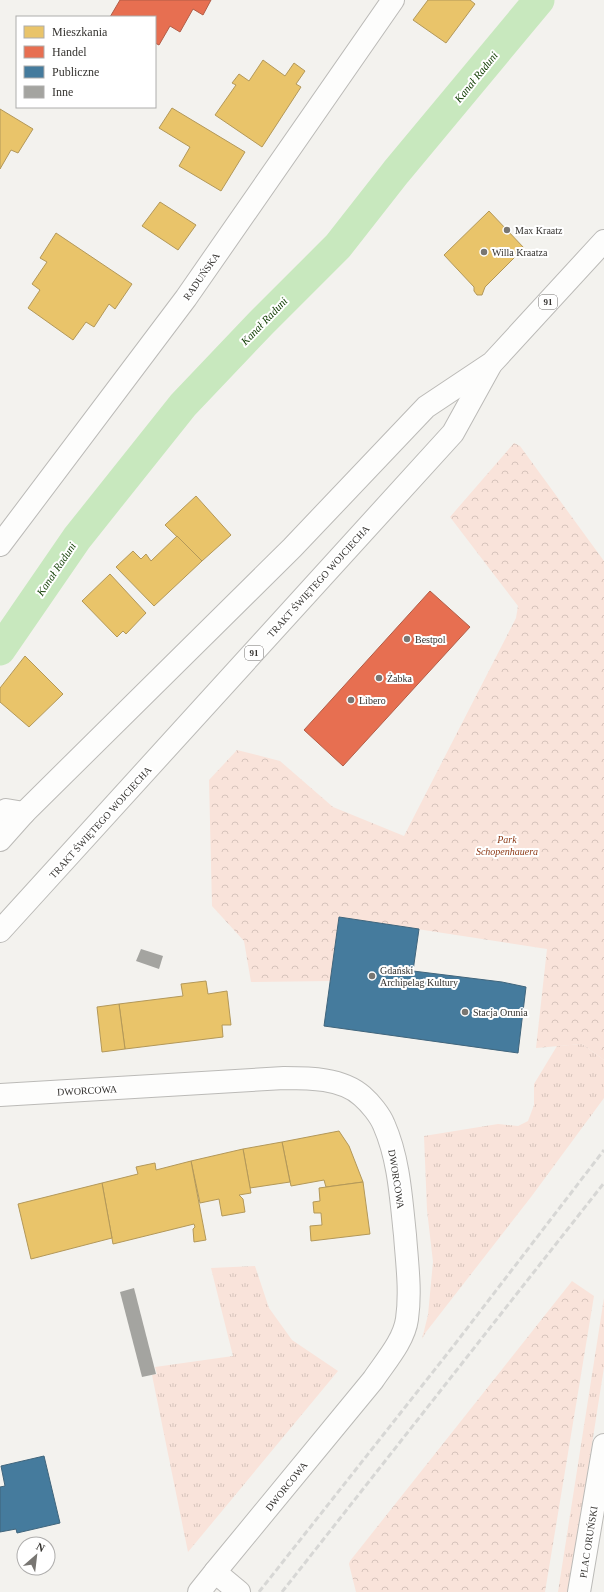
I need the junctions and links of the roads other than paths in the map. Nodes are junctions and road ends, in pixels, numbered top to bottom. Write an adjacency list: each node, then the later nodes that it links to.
1 (393, 0): 4 (street, RADUŃSKA)
2 (604, 241): 3 (street, TRAKT ŚWIĘTEGO WOJCIECHA / 91)
3 (492, 363): 6 (street, TRAKT ŚWIĘTEGO WOJCIECHA / 91); 8 (street, TRAKT ŚWIĘTEGO WOJCIECHA / 91)
4 (0, 545)
5 (0, 813): 6 (street)
6 (24, 813): 7 (street, TRAKT ŚWIĘTEGO WOJCIECHA / 91)
7 (0, 840)
8 (0, 931)
9 (0, 1095): 11 (street, DWORCOWA)
10 (604, 1445): 14 (street, PLAC ORUŃSKI)
11 (215, 1572): 12 (street, DWORCOWA); 13 (street)
12 (199, 1592)
13 (239, 1592)
14 (579, 1592)

